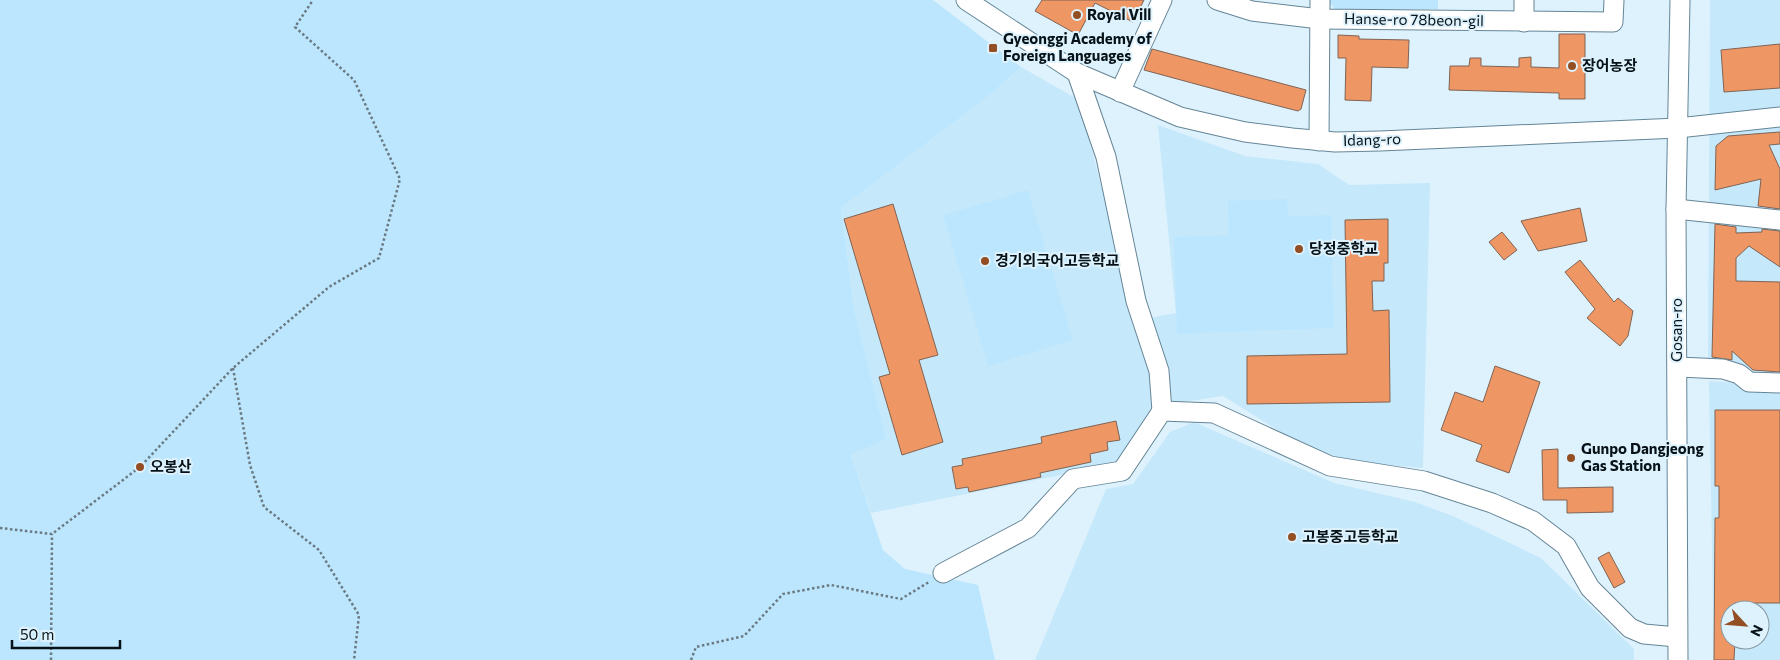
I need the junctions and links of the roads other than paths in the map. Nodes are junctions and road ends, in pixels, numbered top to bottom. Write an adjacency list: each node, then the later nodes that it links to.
1 (966, 0): 9 (street, Idang-ro)
2 (1162, 0): 10 (street)
3 (1217, 0): 7 (street, Hanse-ro 78beon-gil)
4 (1524, 0): 8 (street)
5 (1614, 0): 8 (street, Hanse-ro 78beon-gil)
6 (1680, 0): 12 (street, Gosan-ro)
7 (1320, 9): 8 (street, Hanse-ro 78beon-gil); 13 (street)
8 (1524, 22)
9 (1077, 73): 10 (street, Idang-ro); 18 (street)
10 (1120, 92): 13 (street, Idang-ro)
11 (1780, 117): 12 (street, Idang-ro)
12 (1678, 128): 13 (street, Idang-ro); 14 (street, Gosan-ro)
13 (1319, 141)
14 (1676, 209): 15 (street); 16 (street, Gosan-ro)
15 (1780, 220)
16 (1678, 367): 17 (street); 20 (street, Gosan-ro)
17 (1780, 383)
18 (1162, 411): 19 (street); 20 (street)
19 (943, 573)
20 (1677, 637): 21 (street, Gosan-ro)
21 (1678, 660)

